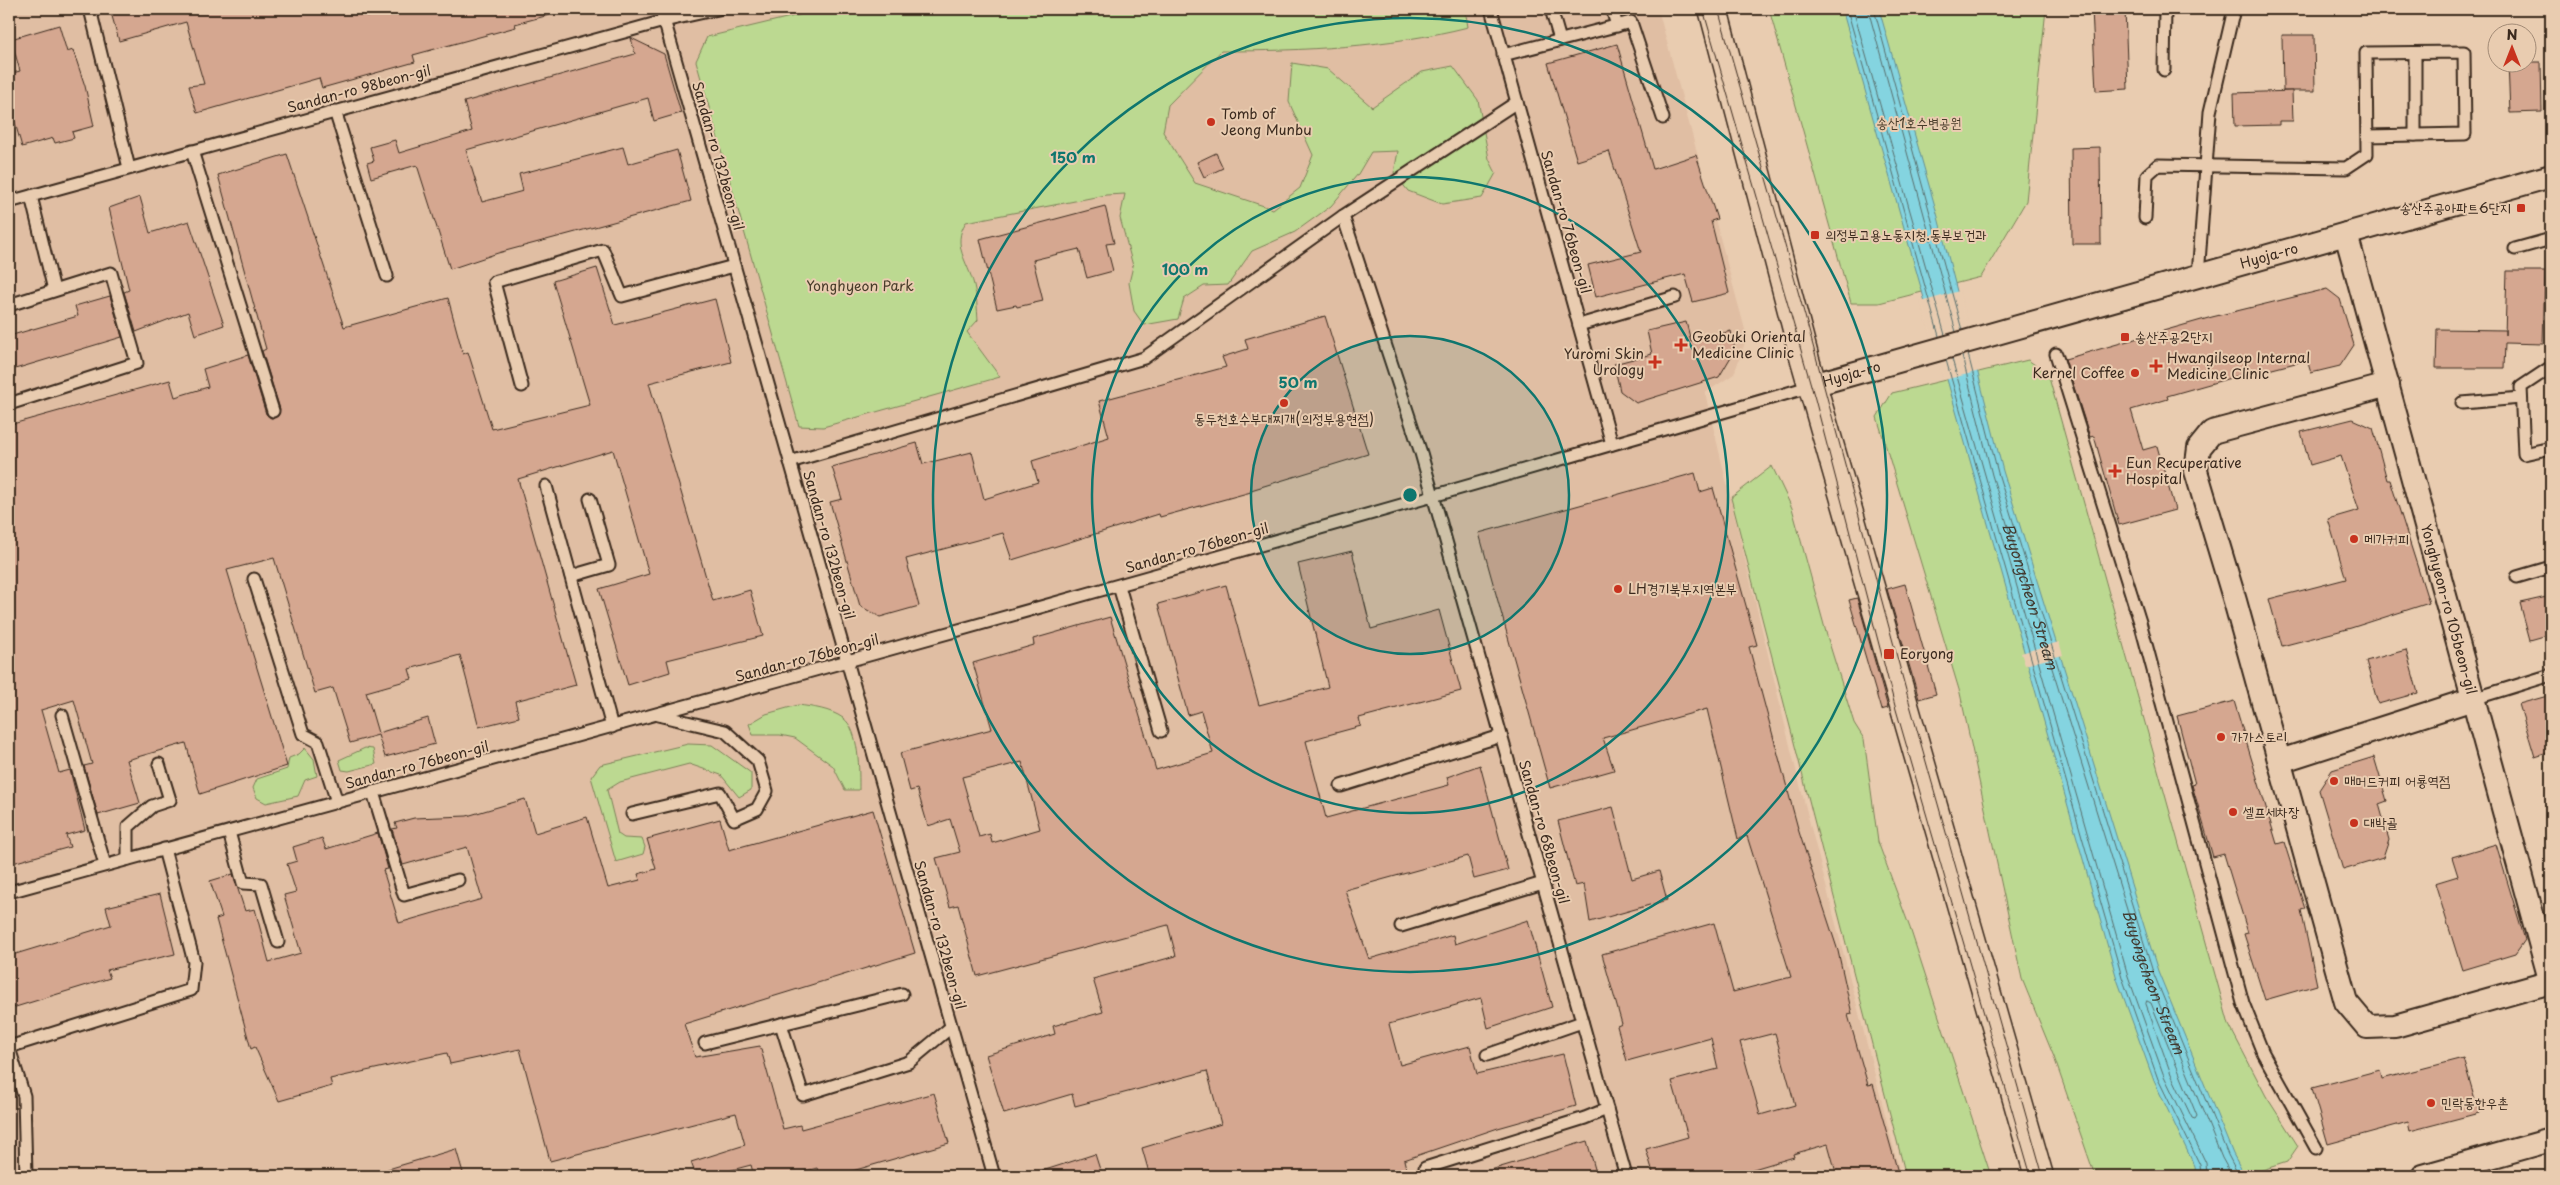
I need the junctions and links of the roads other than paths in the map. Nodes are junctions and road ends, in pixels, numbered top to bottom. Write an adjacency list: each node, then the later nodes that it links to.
1 (90, 9): 23 (lane)
2 (661, 9): 10 (lane, Sandan-ro 132beon-gil)
3 (718, 9): 10 (lane, Sandan-ro 98beon-gil)
4 (1490, 9): 14 (lane, Sandan-ro 76beon-gil)
5 (1551, 9): 12 (lane)
6 (1612, 9): 11 (lane)
7 (1713, 9): 41 (main road)
8 (2165, 9): 15 (lane)
9 (2234, 9): 22 (lane)
10 (664, 21): 17 (lane, Sandan-ro 98beon-gil); 32 (lane, Sandan-ro 132beon-gil)
11 (1618, 26): 12 (lane); 18 (lane)
12 (1560, 40): 14 (lane)
13 (2415, 53): 19 (lane); 19 (lane); 20 (lane)
14 (1503, 55): 16 (lane, Sandan-ro 76beon-gil)
15 (2164, 70)
16 (1517, 102): 27 (lane); 38 (lane, Sandan-ro 76beon-gil)
17 (335, 111): 21 (lane, Sandan-ro 98beon-gil); 33 (lane)
18 (1663, 118)
19 (2415, 135): 20 (lane)
20 (2367, 136): 22 (lane)
21 (192, 151): 23 (lane, Sandan-ro 98beon-gil); 47 (lane)
22 (2206, 166): 28 (lane); 34 (lane)
23 (129, 168): 25 (lane, Sandan-ro 98beon-gil)
24 (2551, 176): 29 (street, Hyoja-ro)
25 (31, 196): 26 (lane, Sandan-ro 98beon-gil); 35 (lane)
26 (9, 202)
27 (1343, 216): 50 (lane); 52 (lane, Sandan-ro 68beon-gil)
28 (2145, 218)
29 (2346, 234): 34 (street, Hyoja-ro); 42 (street, Yonghyeon-ro 105beon-gil)
30 (2551, 239): 31 (lane)
31 (2516, 249)
32 (734, 266): 43 (lane); 50 (lane, Sandan-ro 132beon-gil)
33 (387, 276)
34 (2198, 276): 41 (street, Hyoja-ro)
35 (54, 290): 37 (lane); 46 (lane)
36 (1675, 297): 38 (lane)
37 (9, 305)
38 (1578, 325): 48 (lane, Sandan-ro 76beon-gil)
39 (2056, 354): 92 (lane)
40 (2551, 367): 44 (lane)
41 (1813, 385): 48 (lane, Sandan-ro 76beon-gil); 97 (main road)
42 (2388, 385): 61 (street, Yonghyeon-ro 105beon-gil); 67 (street)
43 (522, 386)
44 (2521, 398): 45 (lane); 49 (lane)
45 (2462, 403)
46 (9, 404)
47 (273, 412)
48 (1612, 444): 52 (lane, Sandan-ro 76beon-gil)
49 (2551, 448)
50 (790, 462): 59 (lane, Sandan-ro 132beon-gil)
51 (546, 486): 55 (lane)
52 (1433, 496): 58 (lane, Sandan-ro 76beon-gil); 66 (lane, Sandan-ro 68beon-gil)
53 (590, 499): 55 (lane)
54 (2551, 567): 56 (lane)
55 (571, 576): 64 (lane)
56 (2518, 577)
57 (254, 579): 71 (lane)
58 (1119, 586): 59 (lane, Sandan-ro 76beon-gil); 65 (lane)
59 (847, 663): 63 (lane, Sandan-ro 76beon-gil); 86 (lane, Sandan-ro 132beon-gil)
60 (2551, 675): 61 (lane)
61 (2473, 699): 67 (street); 82 (street, Yonghyeon-ro 105beon-gil)
62 (62, 715): 76 (lane)
63 (656, 715): 64 (lane, Sandan-ro 76beon-gil); 72 (lane)
64 (612, 727): 70 (lane, Sandan-ro 76beon-gil)
65 (1161, 731)
66 (1501, 736): 69 (lane); 78 (lane, Sandan-ro 68beon-gil)
67 (2280, 761): 82 (street)
68 (159, 764): 75 (lane)
69 (1341, 786)
70 (373, 792): 71 (lane, Sandan-ro 76beon-gil); 77 (lane)
71 (337, 802): 73 (lane, Sandan-ro 76beon-gil)
72 (632, 814)
73 (229, 832): 74 (lane, Sandan-ro 76beon-gil); 81 (lane)
74 (164, 849): 75 (lane, Sandan-ro 76beon-gil); 88 (lane)
75 (128, 859): 76 (lane, Sandan-ro 76beon-gil)
76 (104, 866): 79 (lane, Sandan-ro 76beon-gil)
77 (458, 880)
78 (1543, 884): 80 (lane); 84 (lane, Sandan-ro 68beon-gil)
79 (9, 892)
80 (1401, 926)
81 (278, 942)
82 (2551, 983)
83 (902, 994): 85 (lane)
84 (1582, 1022): 89 (lane); 90 (lane, Sandan-ro 68beon-gil)
85 (781, 1024): 86 (lane); 87 (lane)
86 (951, 1027): 95 (lane, Sandan-ro 132beon-gil)
87 (705, 1043)
88 (9, 1047): 94 (lane)
89 (1487, 1054)
90 (1606, 1108): 93 (lane); 96 (lane, Sandan-ro 68beon-gil)
91 (2551, 1140): 98 (street)
92 (2316, 1148)
93 (1425, 1168)
94 (26, 1176)
95 (994, 1176)
96 (1626, 1176)
97 (2039, 1176)
98 (2424, 1176)

